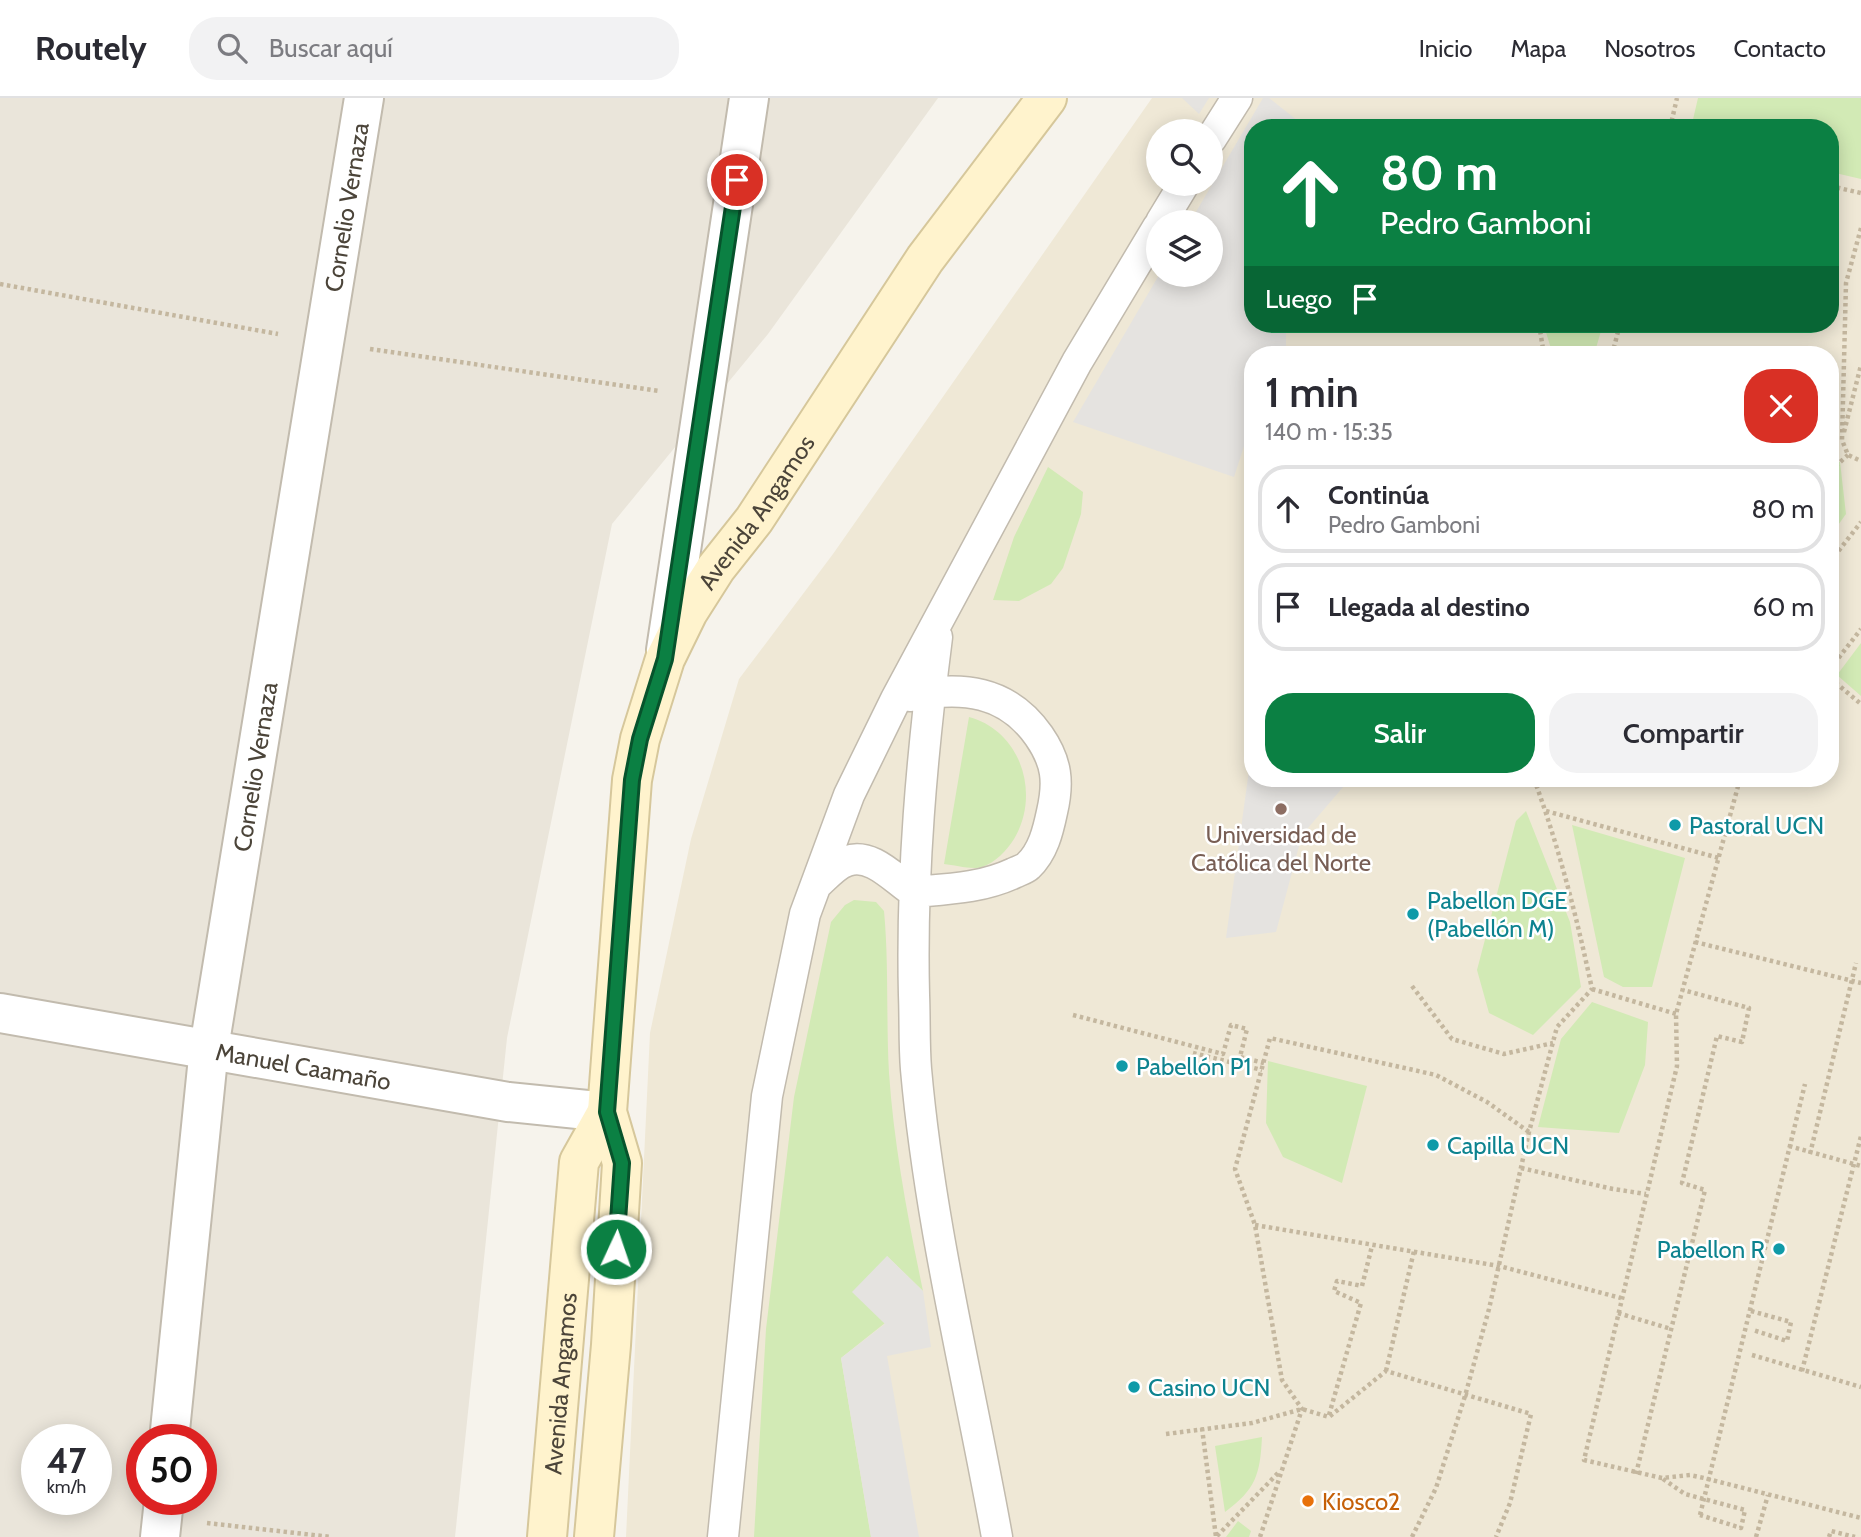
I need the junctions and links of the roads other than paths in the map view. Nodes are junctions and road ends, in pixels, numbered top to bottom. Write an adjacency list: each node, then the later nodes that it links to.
1 (364, 98): 14 (street, Cornelio Vernaza)
2 (749, 98): 8 (street)
3 (1047, 98): 8 (main road, Avenida Angamos)
4 (1237, 98): 5 (lane)
5 (1223, 120)
6 (1146, 247): 7 (lane)
7 (939, 619): 9 (lane); 10 (lane)
8 (665, 659): 15 (main road, Avenida Angamos)
9 (930, 692): 10 (lane); 12 (lane); 12 (lane)
10 (896, 699): 11 (lane)
11 (816, 885): 12 (lane); 19 (lane)
12 (914, 892): 20 (lane)
13 (0, 1013): 14 (street, Manuel Caamaño)
14 (209, 1048): 15 (street, Manuel Caamaño); 16 (street, Cornelio Vernaza)
15 (607, 1112): 17 (main road, Avenida Angamos); 18 (main road, Avenida Angamos)
16 (171, 1424)
17 (547, 1537)
18 (594, 1537)
19 (723, 1537)
20 (997, 1537)

